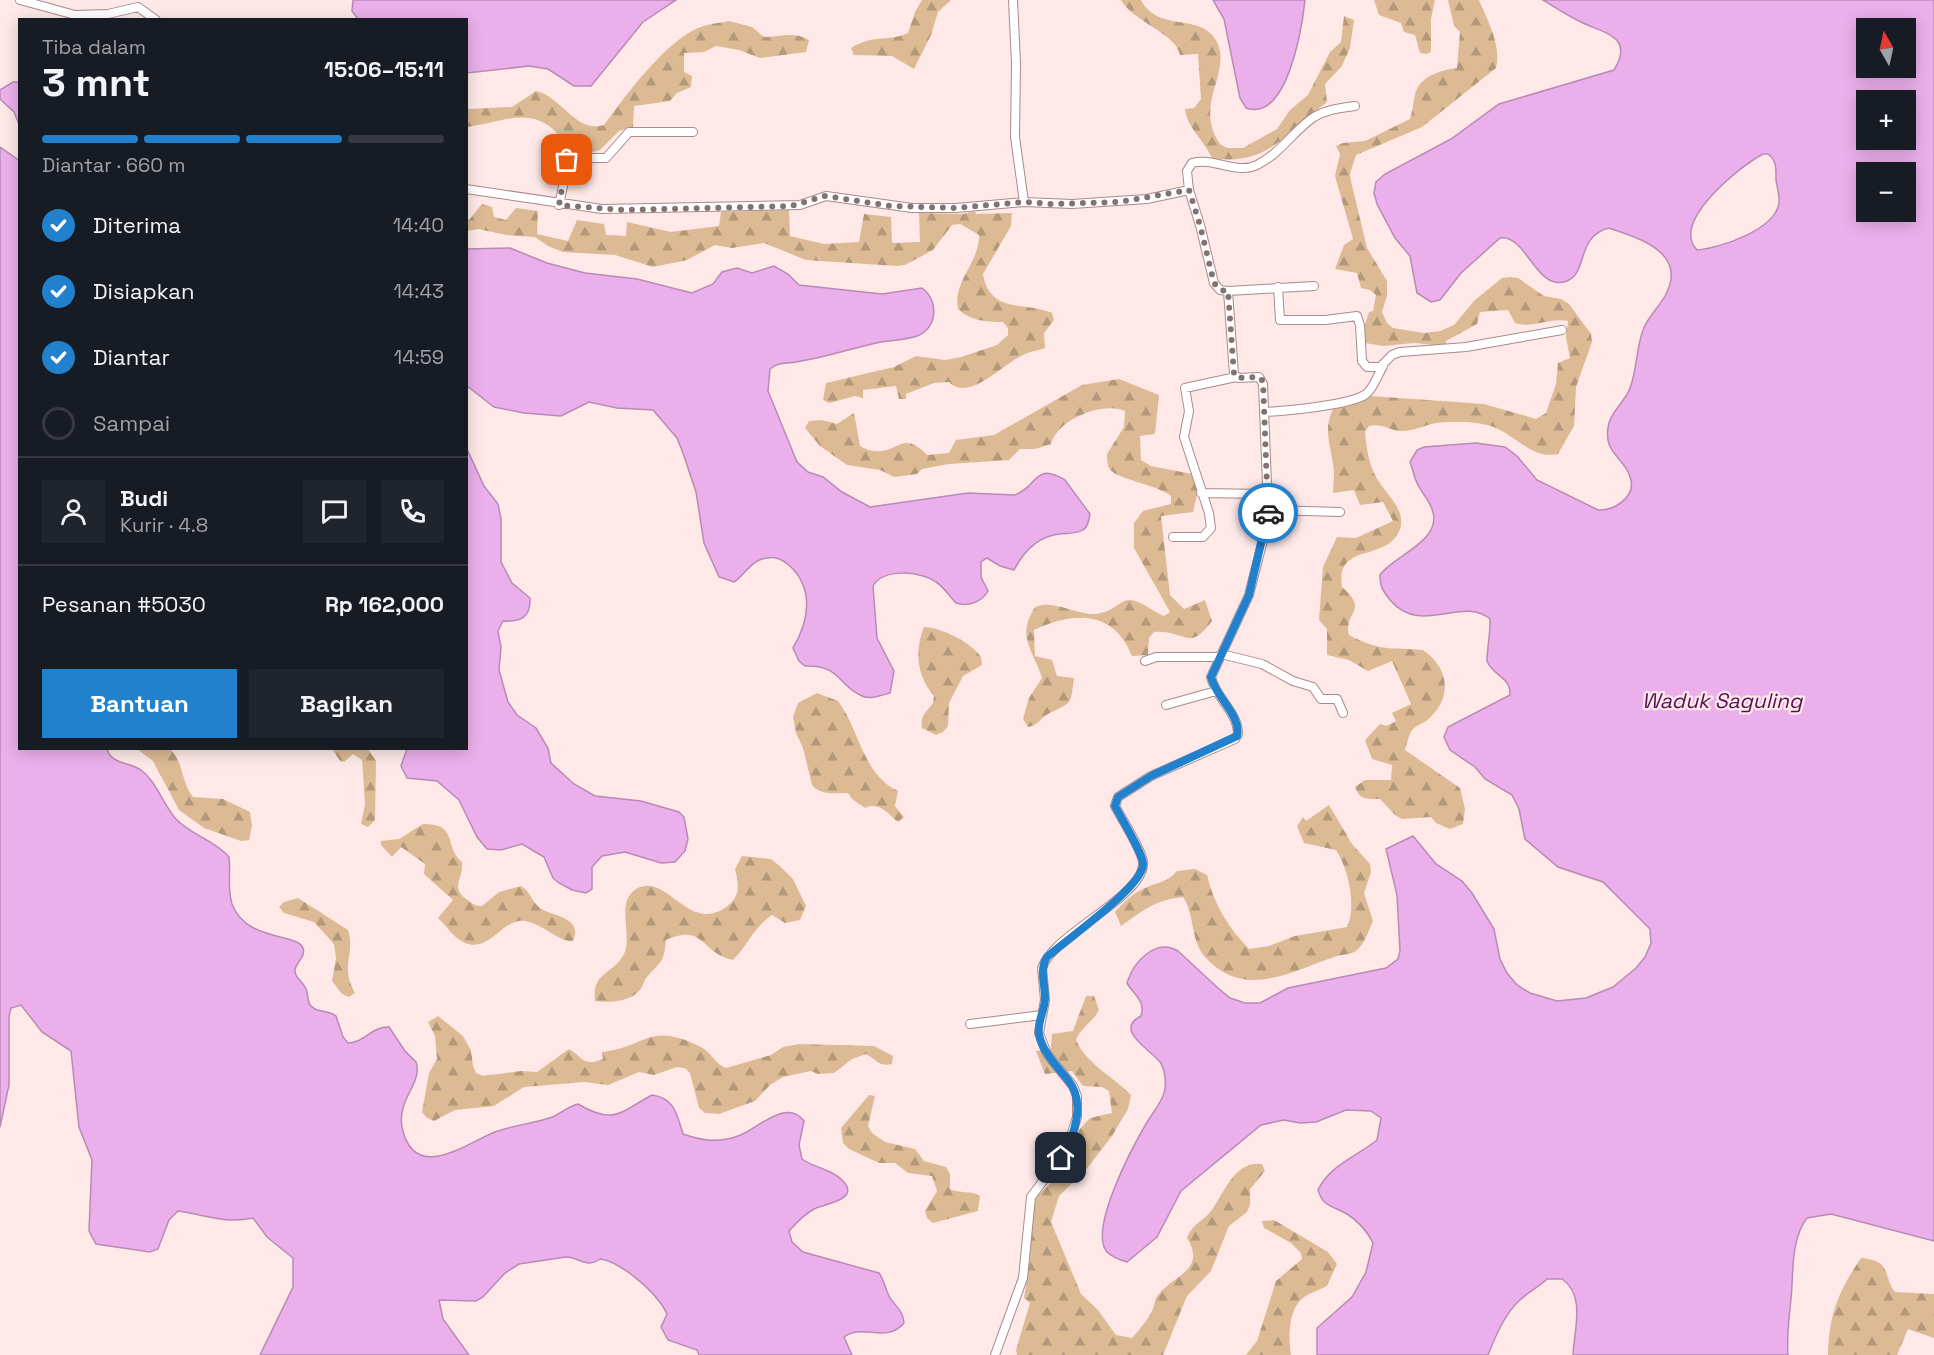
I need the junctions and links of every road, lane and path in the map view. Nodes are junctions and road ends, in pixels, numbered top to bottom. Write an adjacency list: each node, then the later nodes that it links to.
1 (20, 0): 3 (street)
2 (1013, 0): 8 (street)
3 (153, 18)
4 (1355, 106): 7 (street)
5 (693, 132): 9 (street)
6 (468, 189): 9 (street)
7 (1189, 190): 8 (street); 12 (street)
8 (1024, 202): 9 (street)
9 (559, 205)
10 (1314, 286): 11 (street)
11 (1278, 287): 12 (street); 14 (street)
12 (1228, 291): 15 (street)
13 (1562, 330): 14 (street)
14 (1384, 364): 16 (street)
15 (1236, 377): 16 (street); 17 (street)
16 (1265, 412): 18 (street)
17 (1201, 493): 18 (street); 21 (street)
18 (1266, 494): 19 (street)
19 (1268, 510): 20 (street); 22 (street)
20 (1340, 512)
21 (1173, 537)
22 (1220, 656): 23 (street); 24 (street); 26 (street)
23 (1145, 661)
24 (1216, 691): 25 (street); 27 (street)
25 (1166, 705)
26 (1342, 713)
27 (1042, 1015): 28 (street); 29 (street)
28 (970, 1024)
29 (995, 1355)

